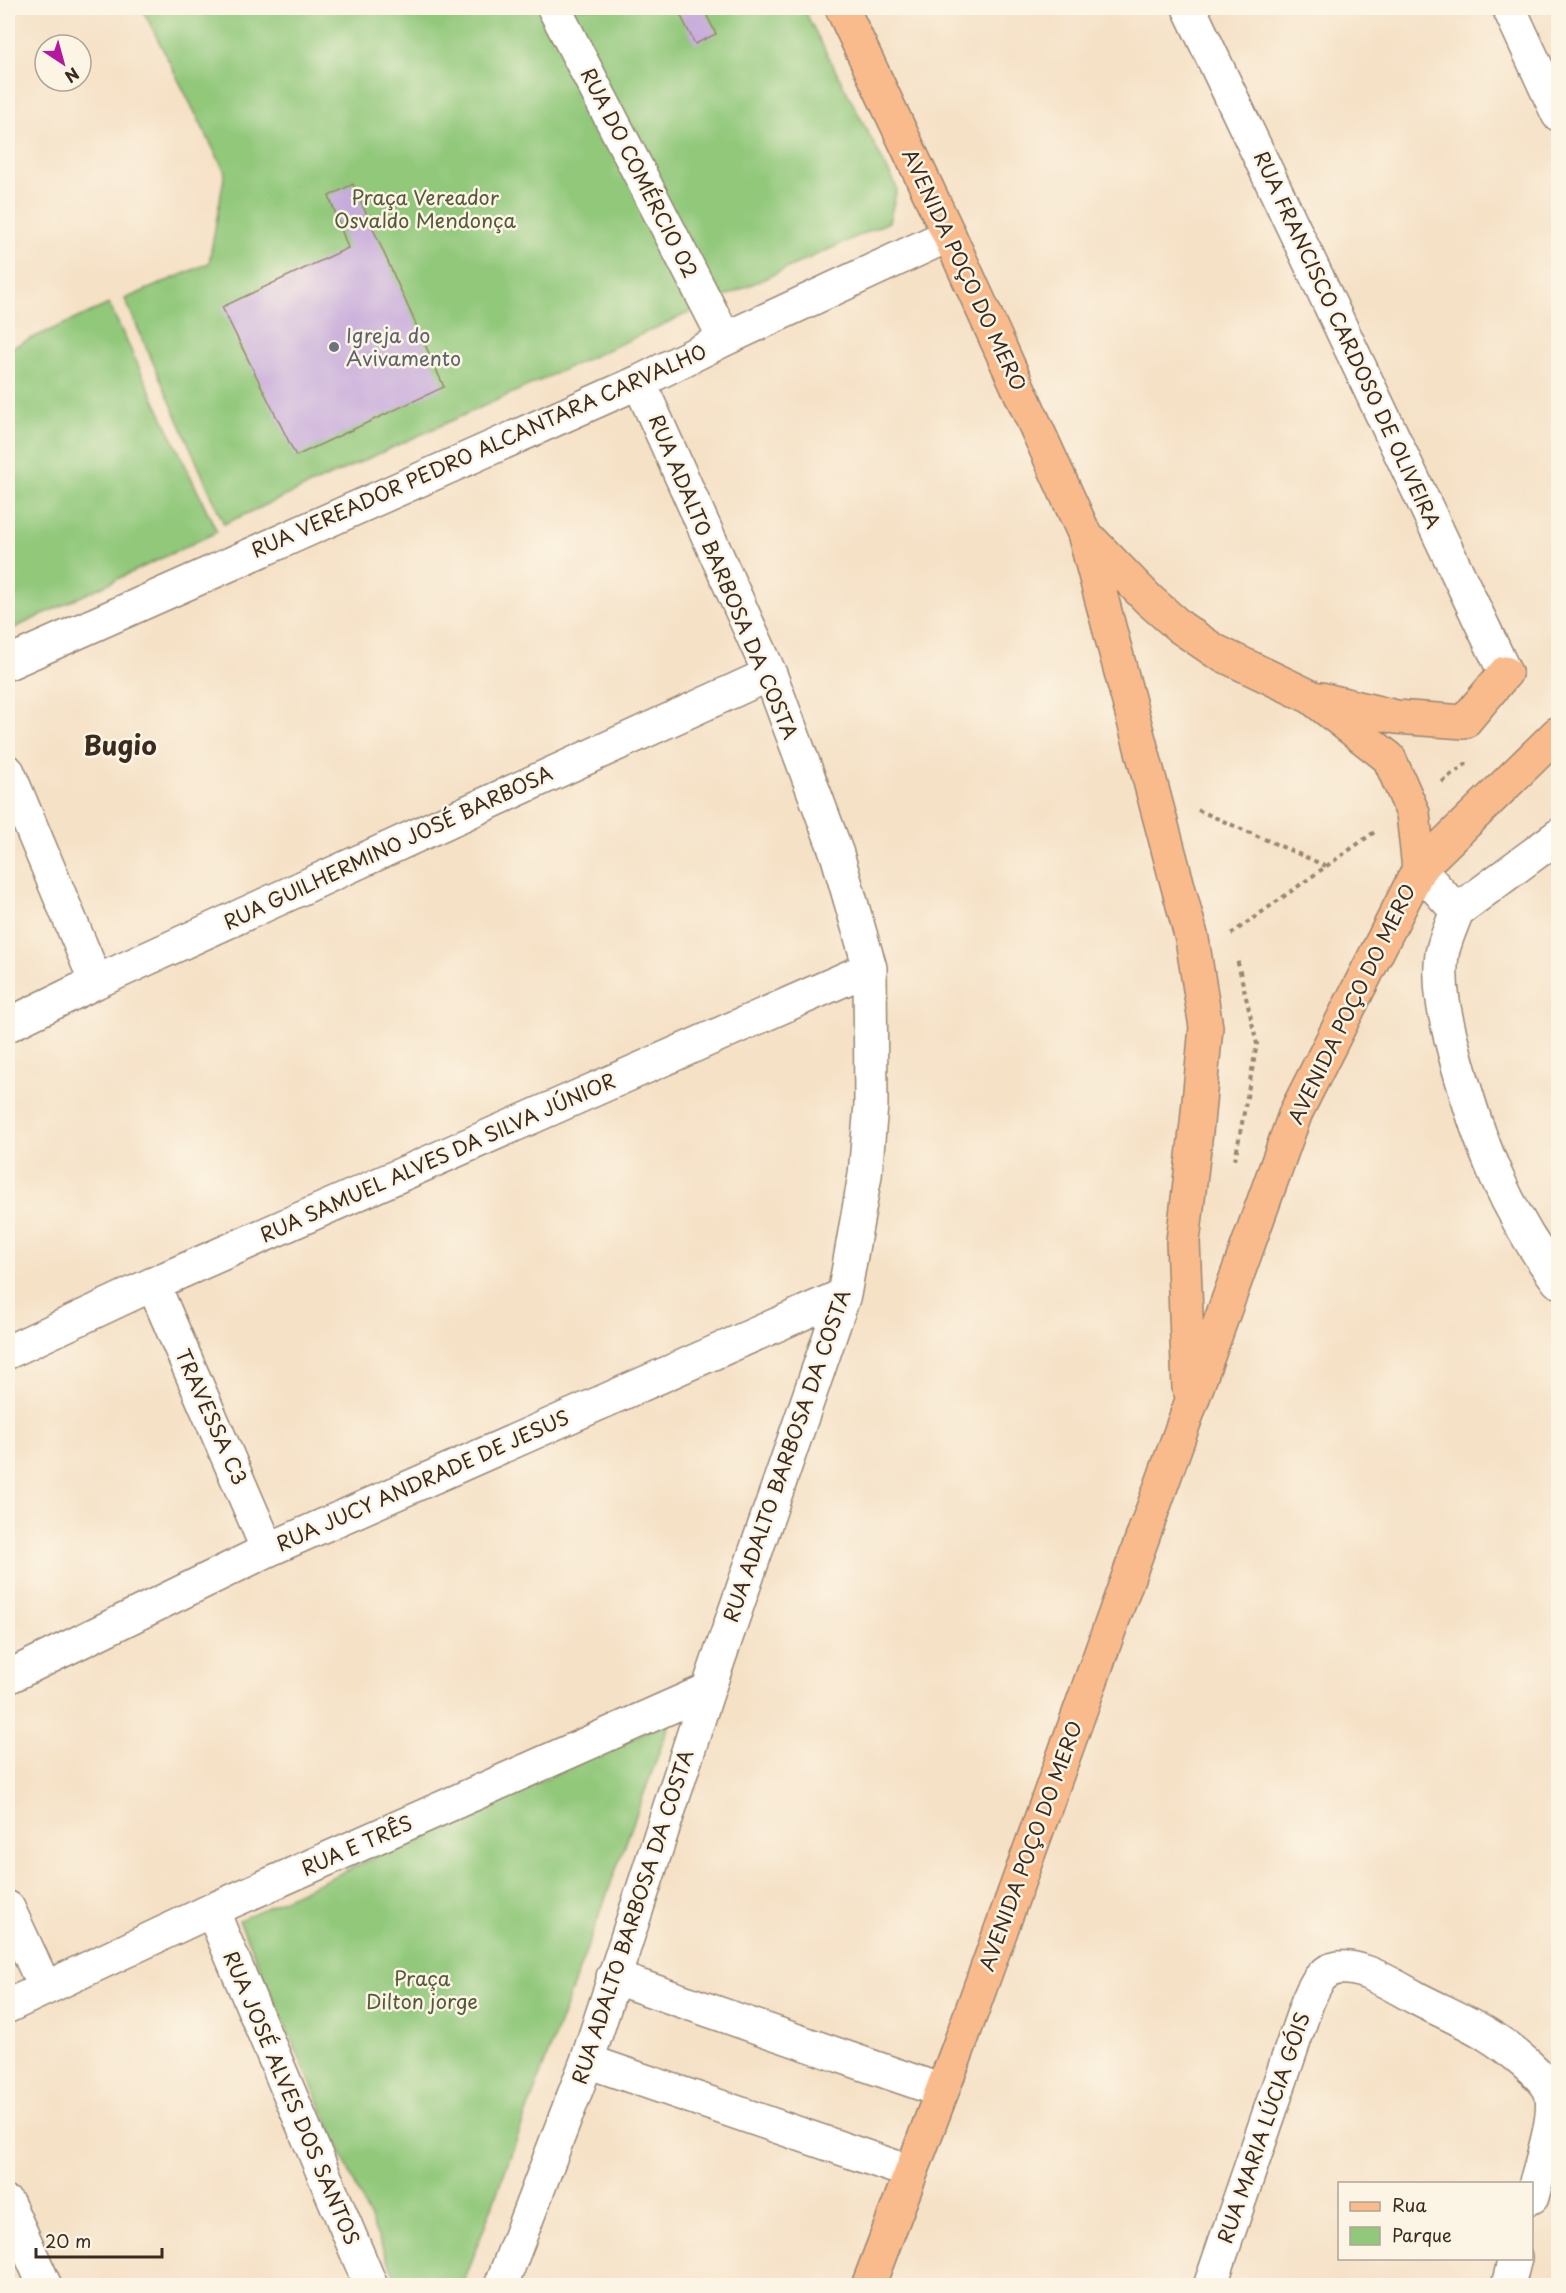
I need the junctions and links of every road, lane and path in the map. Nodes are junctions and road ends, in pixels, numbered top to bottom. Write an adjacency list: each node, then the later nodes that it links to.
1 (554, 8): 7 (street, RUA DO COMÉRCIO 02)
2 (842, 8): 6 (main road, AVENIDA POÇO DO MERO)
3 (1189, 8): 11 (street, RUA FRANCISCO CARDOSO DE OLIVEIRA)
4 (1509, 8): 5 (street)
5 (1558, 114)
6 (949, 235): 7 (street, RUA VEREADOR PEDRO ALCANTARA CARVALHO); 9 (main road, AVENIDA POÇO DO MERO)
7 (724, 339): 8 (street, RUA VEREADOR PEDRO ALCANTARA CARVALHO)
8 (639, 382): 10 (street, RUA VEREADOR PEDRO ALCANTARA CARVALHO); 12 (street, RUA ADALTO BARBOSA DA COSTA)
9 (1084, 533): 13 (main road, AVENIDA POÇO DO MERO); 33 (main road, AVENIDA POÇO DO MERO)
10 (8, 663)
11 (1505, 673): 13 (main road)
12 (770, 674): 25 (street, RUA ADALTO BARBOSA DA COSTA); 26 (street, RUA GUILHERMINO JOSÉ BARBOSA)
13 (1311, 696): 17 (main road, AVENIDA POÇO DO MERO)
14 (1558, 733): 15 (main road)
15 (1526, 763): 17 (path); 21 (main road)
16 (8, 772): 26 (street)
17 (1410, 805): 20 (path); 21 (main road, AVENIDA POÇO DO MERO)
18 (1194, 808): 20 (path)
19 (1558, 836): 22 (street)
20 (1327, 867): 23 (path)
21 (1419, 869): 22 (street); 33 (main road, AVENIDA POÇO DO MERO)
22 (1457, 911): 29 (street)
23 (1233, 944)
24 (1236, 955): 28 (path)
25 (870, 968): 30 (street, RUA SAMUEL ALVES DA SILVA JÚNIOR); 31 (street, RUA ADALTO BARBOSA DA COSTA)
26 (96, 982): 27 (street, RUA GUILHERMINO JOSÉ BARBOSA)
27 (8, 1025)
28 (1235, 1161)
29 (1558, 1281)
30 (153, 1284): 32 (street, RUA SAMUEL ALVES DA SILVA JÚNIOR); 34 (street, TRAVESSA C3)
31 (844, 1295): 34 (street, RUA JUCY ANDRADE DE JESUS); 36 (street, RUA ADALTO BARBOSA DA COSTA)
32 (8, 1352)
33 (1190, 1405): 43 (main road, AVENIDA POÇO DO MERO)
34 (268, 1550): 35 (street, RUA JUCY ANDRADE DE JESUS)
35 (8, 1677)
36 (708, 1690): 38 (street, RUA E TRÊS); 39 (street, RUA ADALTO BARBOSA DA COSTA)
37 (8, 1908): 40 (street)
38 (212, 1910): 40 (street, RUA E TRÊS); 49 (street, RUA JOSÉ ALVES DOS SANTOS)
39 (613, 1977): 42 (street, RUA ADALTO BARBOSA DA COSTA); 43 (street)
40 (45, 1988): 41 (street, RUA E TRÊS)
41 (8, 2006)
42 (587, 2061): 44 (street); 50 (street, RUA ADALTO BARBOSA DA COSTA)
43 (942, 2091): 44 (main road, AVENIDA POÇO DO MERO)
44 (910, 2172): 51 (main road, AVENIDA POÇO DO MERO)
45 (1533, 2193): 52 (street, RUA MARIA LÚCIA GÓIS)
46 (8, 2204): 48 (street)
47 (1515, 2260): 53 (street)
48 (45, 2286)
49 (370, 2286)
50 (501, 2286)
51 (868, 2286)
52 (1210, 2286)
53 (1508, 2286)

